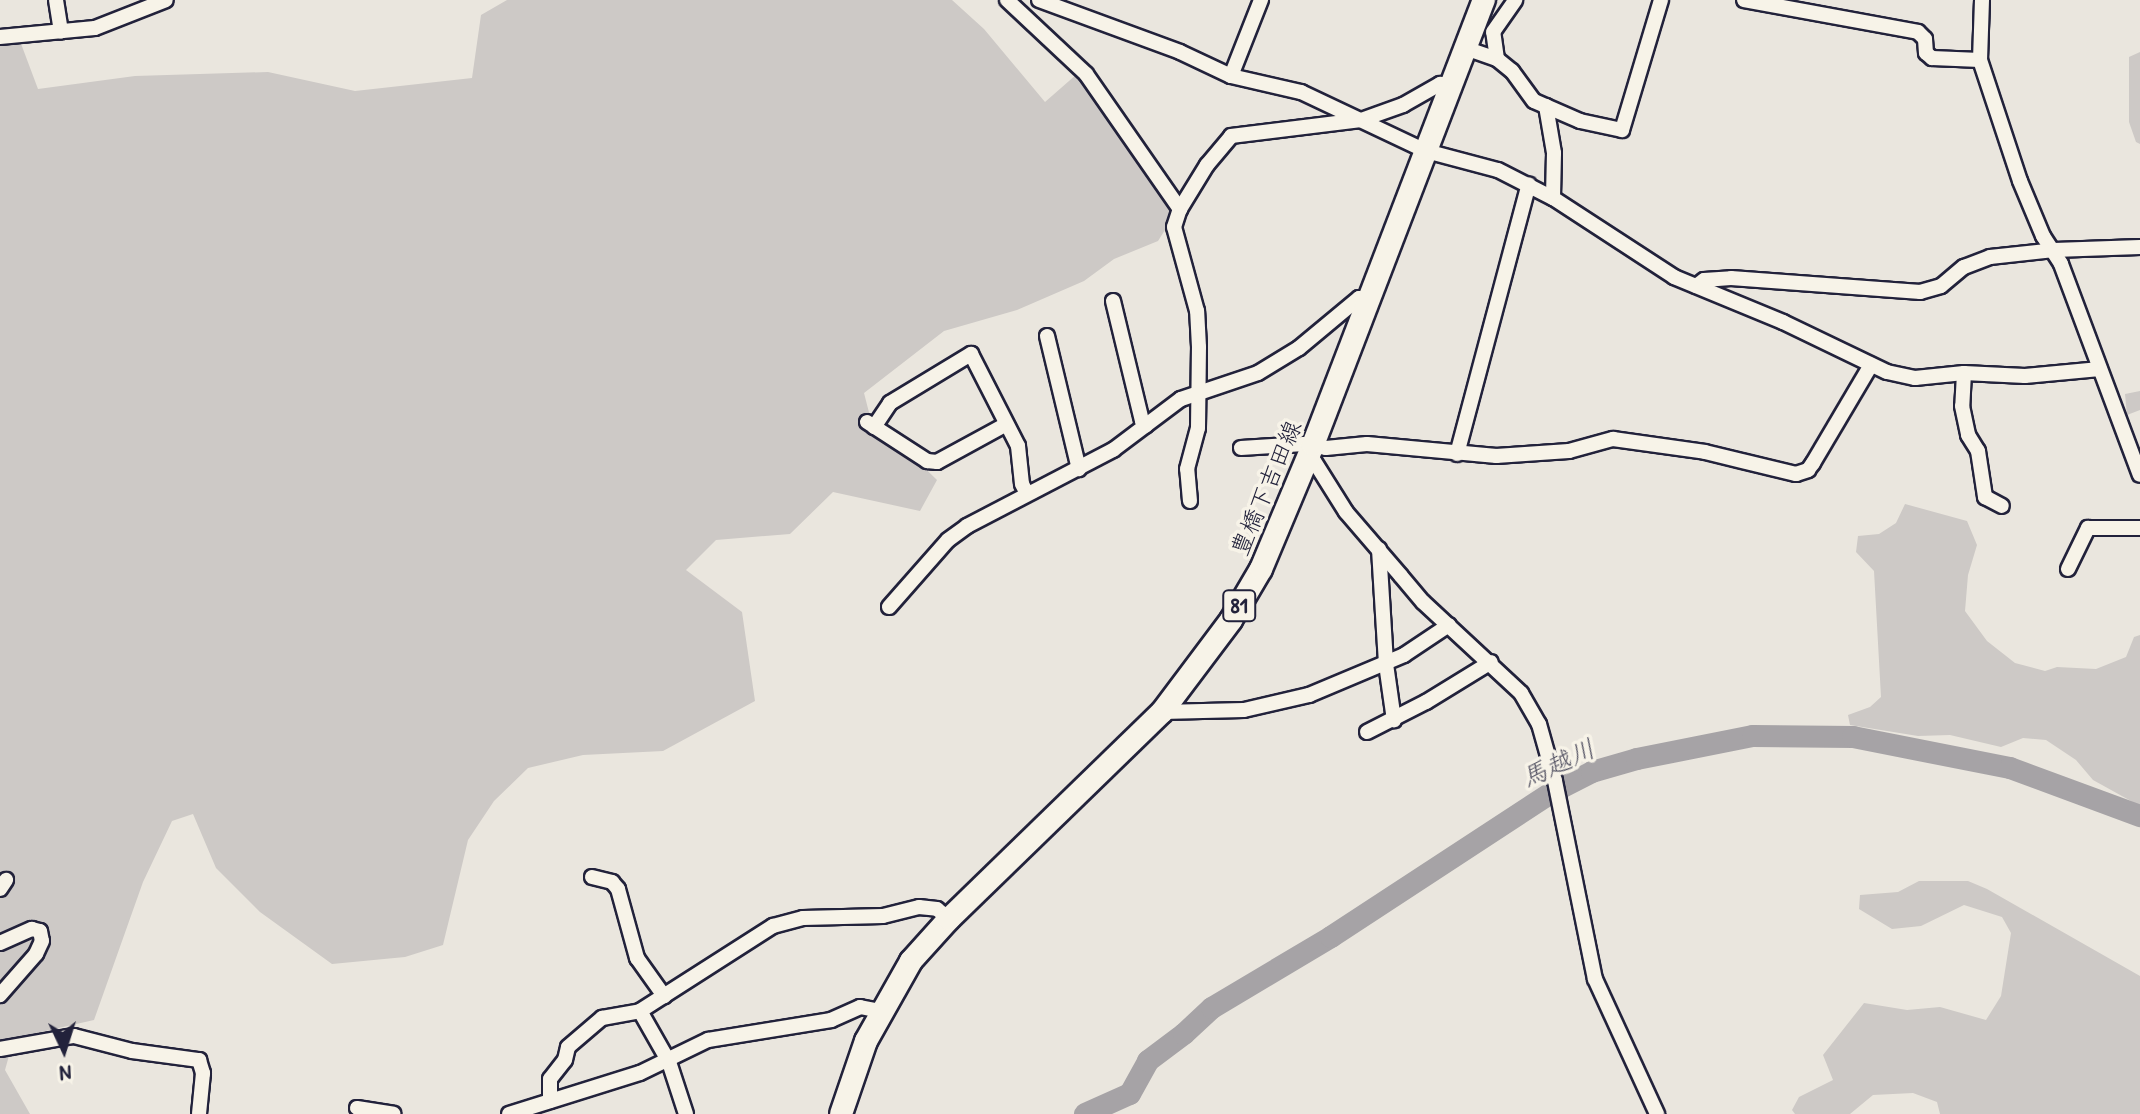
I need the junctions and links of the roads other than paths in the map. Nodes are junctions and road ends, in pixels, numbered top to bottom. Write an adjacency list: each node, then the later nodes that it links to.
1 (56, 0): 12 (street)
2 (166, 0): 12 (street)
3 (1007, 0): 24 (street)
4 (1039, 0): 17 (street)
5 (1261, 0): 17 (street)
6 (1484, 0): 14 (main road, 豊橋下吉田線 / 81)
7 (1515, 0): 15 (street)
8 (1661, 0): 19 (street)
9 (1744, 0): 11 (street)
10 (1982, 0): 16 (street)
11 (1776, 4): 16 (street)
12 (61, 32): 13 (street)
13 (0, 37)
14 (1465, 48): 15 (street); 18 (main road, 豊橋下吉田線 / 81)
15 (1497, 59): 19 (street)
16 (1980, 60): 26 (street)
17 (1231, 76): 20 (street)
18 (1451, 84): 20 (street); 21 (main road, 豊橋下吉田線 / 81)
19 (1546, 106): 23 (street)
20 (1361, 120): 21 (street); 24 (street)
21 (1426, 151): 22 (street); 28 (main road, 豊橋下吉田線 / 81)
22 (1529, 184): 23 (street); 39 (street)
23 (1553, 198): 27 (street)
24 (1180, 209): 34 (street)
25 (2140, 247): 26 (street)
26 (2054, 250): 27 (street); 32 (street)
27 (1696, 286): 31 (street)
28 (1369, 300): 34 (street); 38 (main road, 豊橋下吉田線 / 81)
29 (1113, 301): 36 (street)
30 (1047, 336): 40 (street)
31 (1871, 365): 33 (street); 39 (street)
32 (2100, 369): 33 (street); 41 (street)
33 (1964, 373): 44 (street)
34 (1200, 392): 36 (street); 43 (street)
35 (1005, 425): 35 (street); 42 (street)
36 (1146, 426): 40 (street)
37 (1241, 448): 38 (street)
38 (1310, 451): 39 (street); 46 (street); 52 (main road, 豊橋下吉田線 / 81)
39 (1457, 454)
40 (1079, 469): 42 (street)
41 (2140, 475)
42 (1027, 494): 48 (street)
43 (1190, 501)
44 (2002, 506)
45 (2140, 528): 47 (street)
46 (1379, 549): 49 (street); 51 (street)
47 (2068, 569)
48 (889, 607)
49 (1449, 625): 50 (street); 51 (street)
50 (1491, 662): 53 (street); 71 (street)
51 (1386, 664): 52 (street); 53 (street)
52 (1162, 712): 56 (main road, 豊橋下吉田線 / 81)
53 (1394, 720): 54 (street)
54 (1367, 732)
55 (592, 877): 59 (street)
56 (949, 919): 59 (street); 61 (main road, 豊橋下吉田線 / 81)
57 (0, 943): 58 (street)
58 (0, 995)
59 (664, 996): 60 (street)
60 (640, 1011): 63 (street); 64 (street)
61 (880, 1011): 63 (street); 70 (main road, 豊橋下吉田線 / 81)
62 (0, 1049): 66 (street)
63 (669, 1062): 64 (street); 69 (street)
64 (550, 1101): 68 (street)
65 (357, 1108): 67 (street)
66 (199, 1114)
67 (394, 1114)
68 (509, 1114)
69 (686, 1114)
70 (841, 1114)
71 (1657, 1114)

